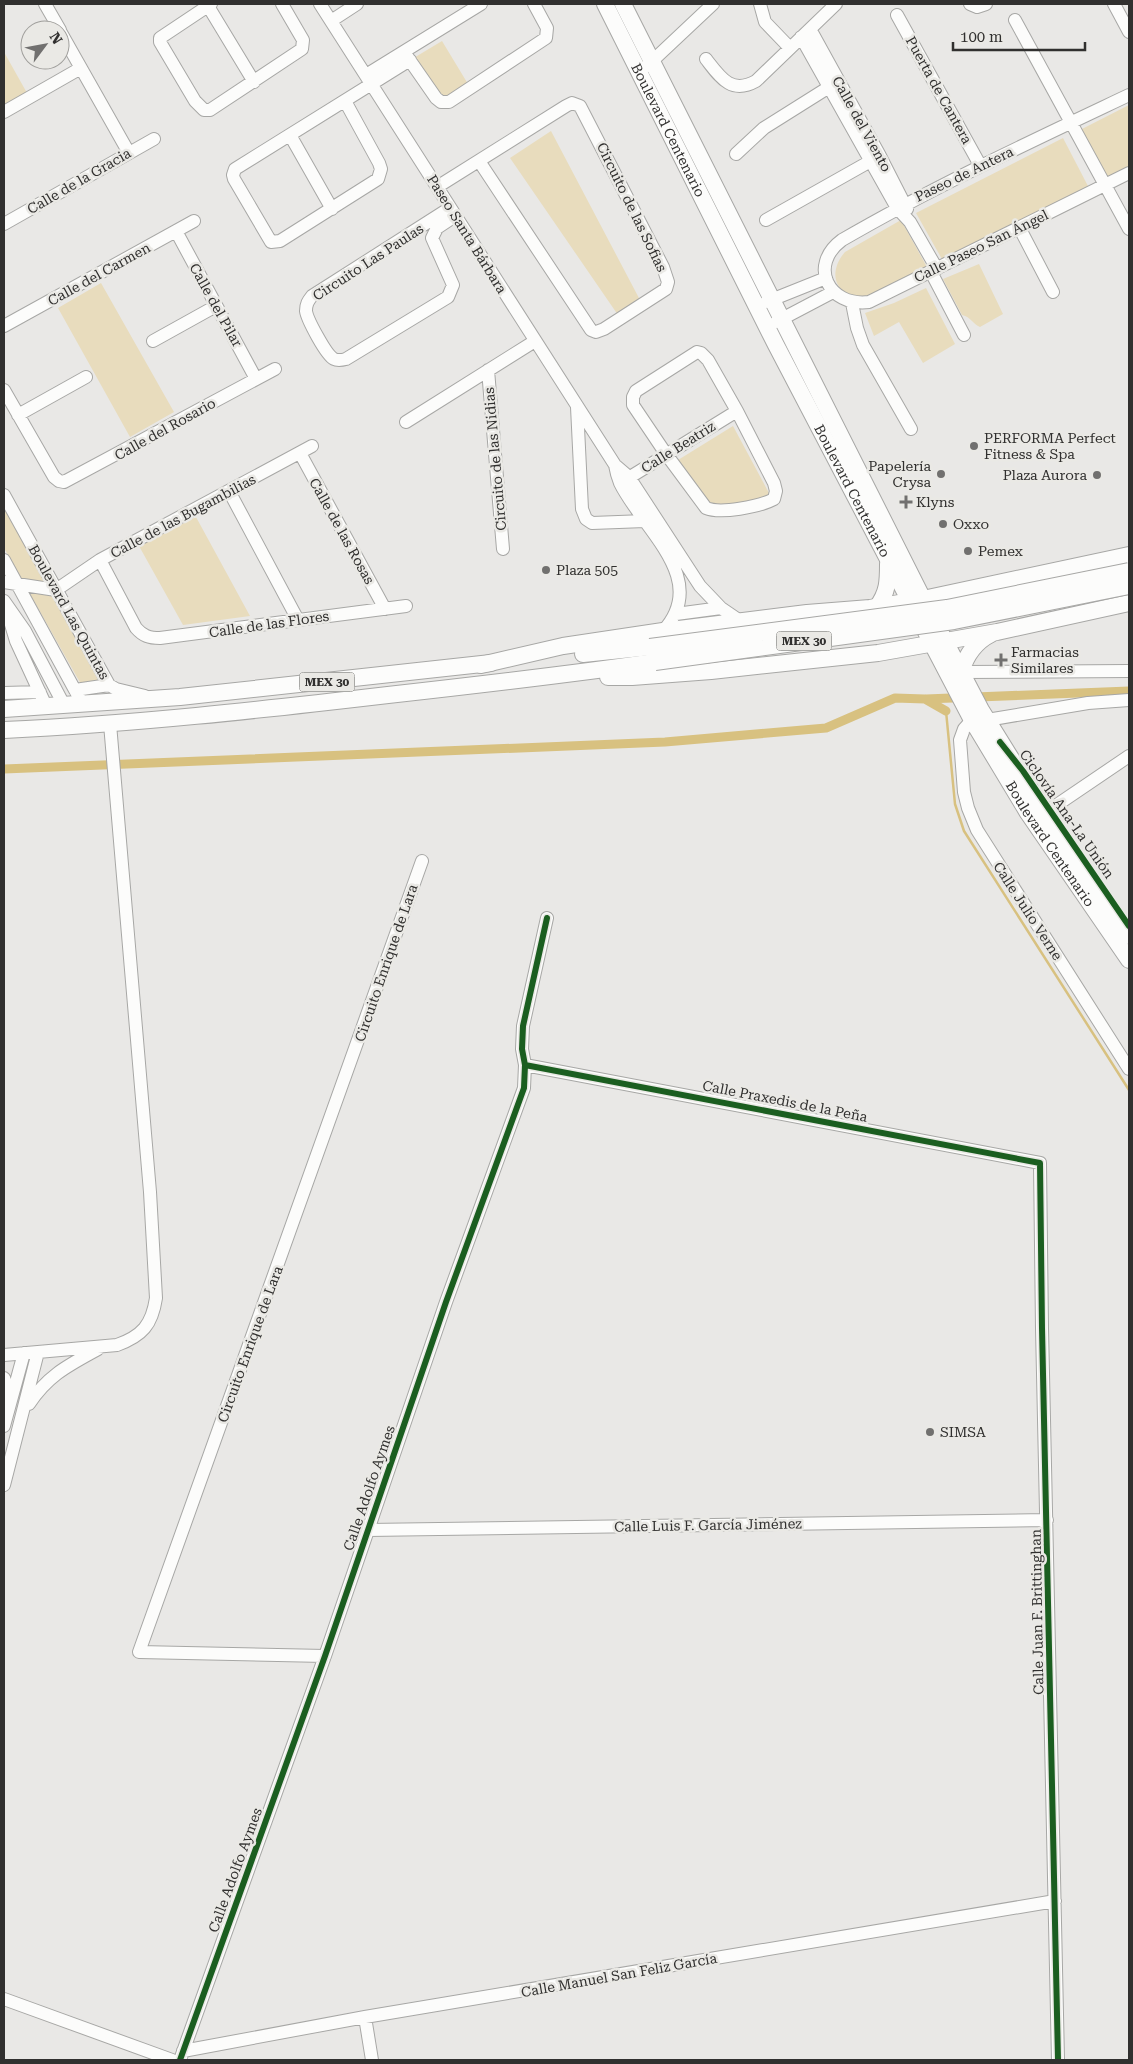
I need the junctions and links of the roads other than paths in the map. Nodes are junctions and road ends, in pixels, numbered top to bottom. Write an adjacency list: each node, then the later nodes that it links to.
1 (45, 4): 15 (street)
2 (282, 4): 28 (street)
3 (320, 4): 17 (street, Paseo Santa Bárbara)
4 (357, 4): 17 (street)
5 (482, 4): 22 (street)
6 (534, 4): 22 (street)
7 (605, 4): 26 (main road, Boulevard Centenario)
8 (623, 4): 24 (main road, Boulevard Centenario)
9 (713, 4): 24 (street)
10 (760, 4): 21 (street)
11 (836, 4): 19 (street)
12 (1114, 4): 18 (street)
13 (210, 5): 28 (street); 28 (street)
14 (897, 15): 40 (street, Puerta de Cantera)
15 (54, 20)
16 (1015, 20): 33 (street)
17 (331, 21): 27 (street, Paseo Santa Bárbara)
18 (1129, 32)
19 (806, 33): 21 (street); 29 (street, Calle del Viento)
20 (70, 48): 25 (street)
21 (790, 48): 23 (street)
22 (407, 56): 27 (street)
23 (706, 59)
24 (652, 62): 26 (street); 57 (main road, Boulevard Centenario)
25 (81, 68): 32 (street); 36 (street)
26 (640, 73): 60 (main road, Boulevard Centenario)
27 (369, 80): 31 (street); 43 (street, Paseo Santa Bárbara)
28 (254, 82)
29 (834, 85): 37 (street); 38 (street, Calle del Viento)
30 (1129, 95): 33 (street, Paseo de Antera)
31 (345, 100): 34 (street); 45 (street)
32 (4, 112)
33 (1071, 122): 40 (street, Paseo de Antera); 42 (street)
34 (290, 135): 45 (street); 45 (street)
35 (154, 139): 36 (street, Calle de la Gracia)
36 (128, 153): 49 (street, Calle de la Gracia)
37 (736, 154)
38 (875, 158): 44 (street, Calle del Viento); 47 (street)
39 (479, 161): 39 (street, Circuito de las Sofias); 43 (street, Circuito de las Sofias)
40 (980, 165): 44 (street, Paseo de Antera)
41 (1129, 173): 42 (street, Calle Paseo San Ángel)
42 (1105, 185): 50 (street, Calle Paseo San Ángel); 51 (street)
43 (437, 187): 46 (street, Paseo Santa Bárbara)
44 (901, 206): 53 (street, Calle del Viento); 54 (street, Paseo de Antera)
45 (332, 210)
46 (453, 212): 46 (street, Circuito Las Paulas); 66 (street, Paseo Santa Bárbara)
47 (766, 220)
48 (194, 221): 52 (street, Calle del Carmen)
49 (4, 224)
50 (1019, 227): 53 (street, Calle Paseo San Ángel); 56 (street)
51 (1129, 229)
52 (176, 231): 59 (street, Calle del Pilar); 62 (street, Calle del Carmen)
53 (934, 270): 58 (street, Calle Paseo San Ángel); 64 (street, Calle del Viento)
54 (826, 278): 55 (street); 57 (street)
55 (833, 292): 58 (street); 61 (street)
56 (1052, 292)
57 (772, 299): 60 (street); 61 (main road, Boulevard Centenario)
58 (852, 303): 76 (street)
59 (216, 306): 65 (street); 70 (street, Calle del Pilar)
60 (756, 306): 63 (main road, Boulevard Centenario)
61 (782, 319): 63 (street); 95 (main road, Boulevard Centenario)
62 (4, 326)
63 (767, 326): 88 (main road, Boulevard Centenario)
64 (964, 335)
65 (153, 341)
66 (535, 341): 68 (street, Circuito de las Nidias); 72 (street, Paseo Santa Bárbara)
67 (275, 368): 70 (street, Calle del Rosario)
68 (488, 370): 75 (street, Circuito de las Nidias); 84 (street, Circuito de las Nidias)
69 (86, 378): 74 (street)
70 (256, 379): 74 (street, Calle del Rosario)
71 (4, 390): 74 (street)
72 (577, 407): 80 (street, Paseo Santa Bárbara); 83 (street)
73 (737, 411): 79 (street, Calle Beatriz); 79 (street); 79 (street)
74 (18, 415)
75 (406, 422)
76 (911, 429)
77 (312, 446): 78 (street, Calle de las Bugambilias)
78 (300, 453): 81 (street, Calle de las Bugambilias); 100 (street, Calle de las Rosas)
79 (666, 454): 80 (street, Calle Beatriz)
80 (624, 480): 83 (street, Paseo Santa Bárbara); 99 (street, Paseo Santa Bárbara)
81 (229, 491): 87 (street, Calle de las Bugambilias); 102 (street)
82 (4, 495): 93 (street, Boulevard Las Quintas)
83 (645, 521): 101 (street, Paseo Santa Bárbara)
84 (503, 549)
85 (1129, 556): 94 (main road)
86 (4, 560): 91 (street)
87 (100, 560): 93 (street, Calle de las Bugambilias); 102 (street, Calle de las Flores)
88 (888, 561): 95 (main road, Boulevard Centenario); 98 (main road)
89 (1129, 570): 110 (main road, MEX 30, bridge)
90 (4, 582): 91 (street)
91 (17, 584): 93 (street); 119 (street)
92 (1129, 586): 110 (main road, MEX 30, bridge)
93 (56, 590): 117 (street, Boulevard Las Quintas)
94 (969, 591): 95 (main road); 105 (main road)
95 (916, 600): 98 (main road); 106 (main road, Boulevard Centenario)
96 (1129, 603): 105 (main road)
97 (406, 606): 100 (street, Calle de las Flores)
98 (874, 607): 103 (main road); 108 (main road)
99 (722, 608): 101 (street); 103 (street, Paseo Santa Bárbara)
100 (385, 609): 102 (street, Calle de las Flores)
101 (676, 614): 104 (street, Paseo Santa Bárbara)
102 (298, 620)
103 (740, 622): 104 (main road)
104 (663, 631): 111 (main road)
105 (990, 633): 106 (main road); 116 (main road)
106 (938, 642): 108 (main road); 116 (main road, Boulevard Centenario)
107 (34, 646): 109 (street); 109 (street); 112 (street)
108 (878, 653): 115 (main road)
109 (21, 654): 114 (street)
110 (652, 654): 111 (main road, MEX 30); 115 (main road, MEX 30)
111 (481, 664): 120 (main road, MEX 30)
112 (45, 666): 114 (street); 123 (street)
113 (1129, 671): 116 (street)
114 (31, 674): 121 (street)
115 (573, 674): 126 (main road, MEX 30)
116 (959, 677): 125 (main road, Boulevard Centenario)
117 (109, 685): 119 (street); 120 (street, Boulevard Las Quintas)
118 (4, 692): 121 (street)
119 (79, 697): 120 (main road, MEX 30); 123 (main road, MEX 30)
120 (157, 698)
121 (43, 699): 123 (main road, MEX 30); 124 (main road, MEX 30)
122 (1129, 700): 125 (street)
123 (64, 704)
124 (4, 708)
125 (977, 716): 129 (main road, Boulevard Centenario); 136 (street, Calle Julio Verne)
126 (110, 724): 127 (main road, MEX 30); 138 (street)
127 (4, 730)
128 (1129, 756): 129 (street)
129 (1036, 813): 131 (main road, Boulevard Centenario); 133 (main road, Boulevard Centenario)
130 (422, 861): 149 (street, Circuito Enrique de Lara)
131 (1088, 900): 133 (main road); 134 (main road, Boulevard Centenario)
132 (547, 918): 135 (street, Calle Adolfo Aymes)
133 (1129, 937)
134 (1129, 960)
135 (526, 1065): 137 (street, Calle Praxedis de la Peña); 148 (street, Calle Adolfo Aymes)
136 (1129, 1068)
137 (1040, 1163): 147 (street, Calle Juan F. Brittinghan)
138 (103, 1346): 139 (street); 144 (street)
139 (38, 1352): 140 (street); 144 (street)
140 (24, 1353): 141 (street); 143 (street)
141 (4, 1355)
142 (4, 1378): 143 (street)
143 (11, 1398): 145 (street)
144 (24, 1410): 146 (street)
145 (4, 1426)
146 (4, 1485)
147 (1047, 1520): 148 (street, Calle Luis F. García Jiménez); 150 (street, Calle Juan F. Brittinghan)
148 (368, 1530): 149 (street, Calle Adolfo Aymes)
149 (325, 1656): 153 (street, Calle Adolfo Aymes)
150 (1056, 1901): 152 (street, Calle Manuel San Feliz García); 156 (street, Calle Juan F. Brittinghan)
151 (4, 1999): 154 (street)
152 (365, 2017): 153 (street, Calle Manuel San Feliz García); 155 (street)
153 (181, 2056)
154 (172, 2060)
155 (372, 2060)
156 (1058, 2060)

